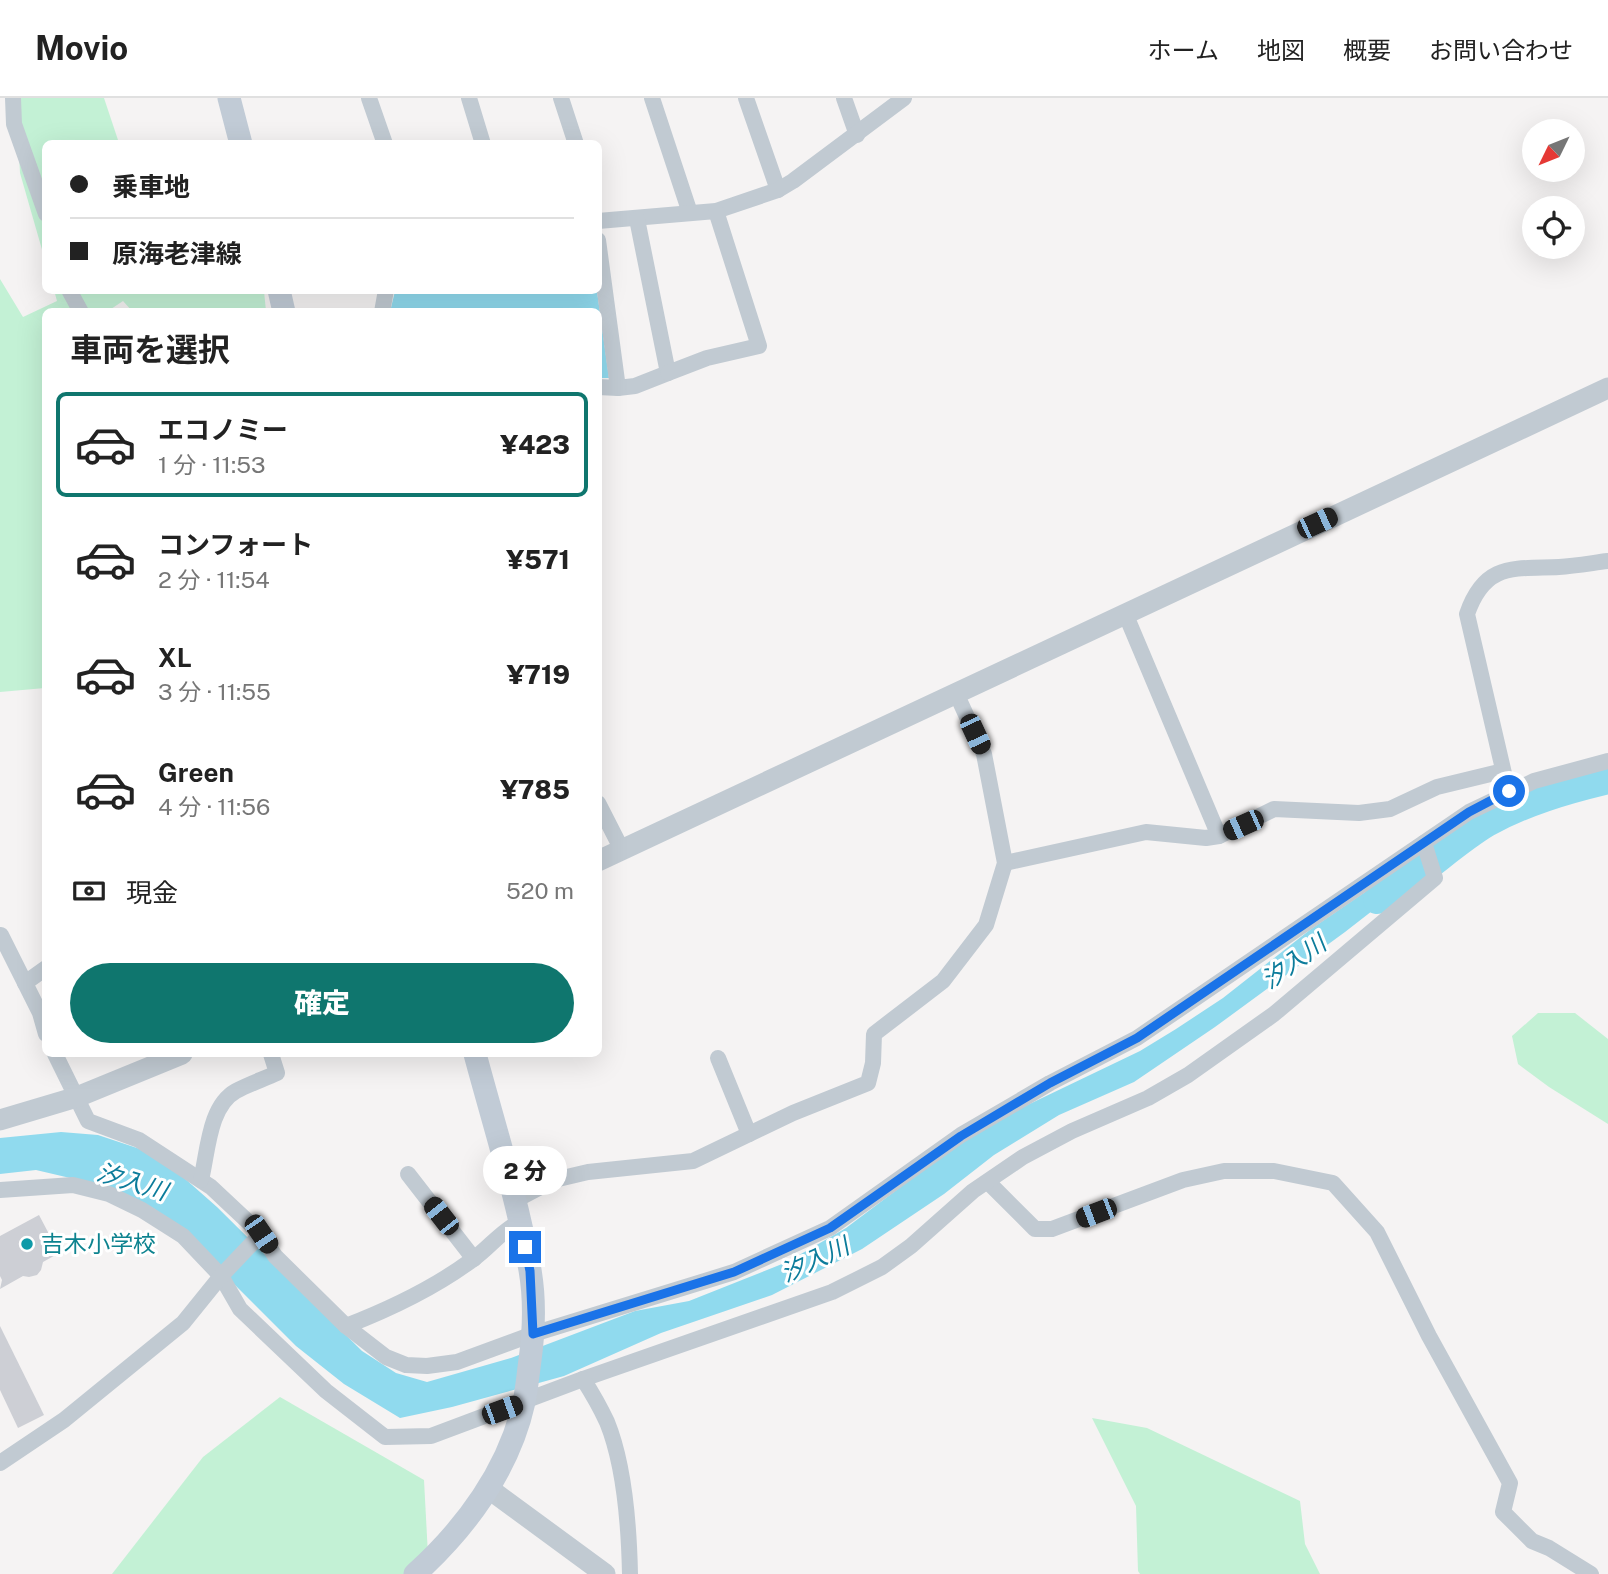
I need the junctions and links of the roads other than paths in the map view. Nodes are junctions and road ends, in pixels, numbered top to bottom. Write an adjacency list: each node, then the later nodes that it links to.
1 (13, 98): 16 (street)
2 (229, 98): 11 (main road)
3 (369, 98): 12 (street)
4 (469, 98): 13 (street)
5 (561, 98): 14 (street)
6 (652, 98): 18 (street)
7 (746, 98): 15 (street)
8 (844, 98): 10 (street)
9 (904, 98): 10 (street)
10 (857, 135): 15 (street)
11 (240, 140)
12 (385, 140)
13 (482, 140)
14 (575, 140)
15 (778, 190): 17 (street)
16 (42, 203)
17 (716, 211): 18 (street); 22 (street)
18 (690, 213): 19 (street)
19 (638, 219): 20 (street); 22 (street)
20 (602, 220)
21 (602, 270): 24 (street)
22 (668, 373): 24 (street)
23 (602, 387): 24 (street)
24 (618, 388)
25 (1608, 388): 27 (street)
26 (1608, 561): 30 (street)
27 (1125, 613): 28 (street); 33 (street)
28 (956, 693): 35 (street); 37 (street)
29 (1608, 761): 31 (street)
30 (1503, 771): 31 (street); 33 (street)
31 (1509, 791): 34 (street)
32 (602, 811): 35 (street)
33 (1219, 836): 37 (street)
34 (1424, 844): 52 (street); 59 (street)
35 (622, 850): 36 (street)
36 (602, 859)
37 (1005, 863): 49 (street)
38 (1, 935): 40 (street)
39 (42, 971): 40 (street)
40 (25, 984): 41 (street)
41 (42, 1020)
42 (57, 1057): 47 (street)
43 (272, 1057): 51 (street)
44 (476, 1057): 54 (main road)
45 (160, 1058): 47 (street)
46 (718, 1058): 49 (street)
47 (77, 1097): 48 (street); 51 (street)
48 (0, 1120)
49 (749, 1134): 54 (street)
50 (408, 1174): 56 (street)
51 (201, 1180): 55 (street)
52 (988, 1182): 60 (street); 67 (street)
53 (0, 1190): 57 (street)
54 (516, 1212): 56 (street); 59 (main road)
55 (261, 1234): 57 (street); 58 (street)
56 (474, 1259): 58 (street)
57 (222, 1275): 61 (street); 62 (street)
58 (346, 1326): 59 (street)
59 (533, 1338): 61 (main road)
60 (583, 1378): 61 (street); 66 (street)
61 (524, 1403): 63 (main road)
62 (0, 1463)
63 (488, 1488): 64 (main road); 65 (street)
64 (415, 1574)
65 (605, 1574)
66 (630, 1574)
67 (1591, 1574)

